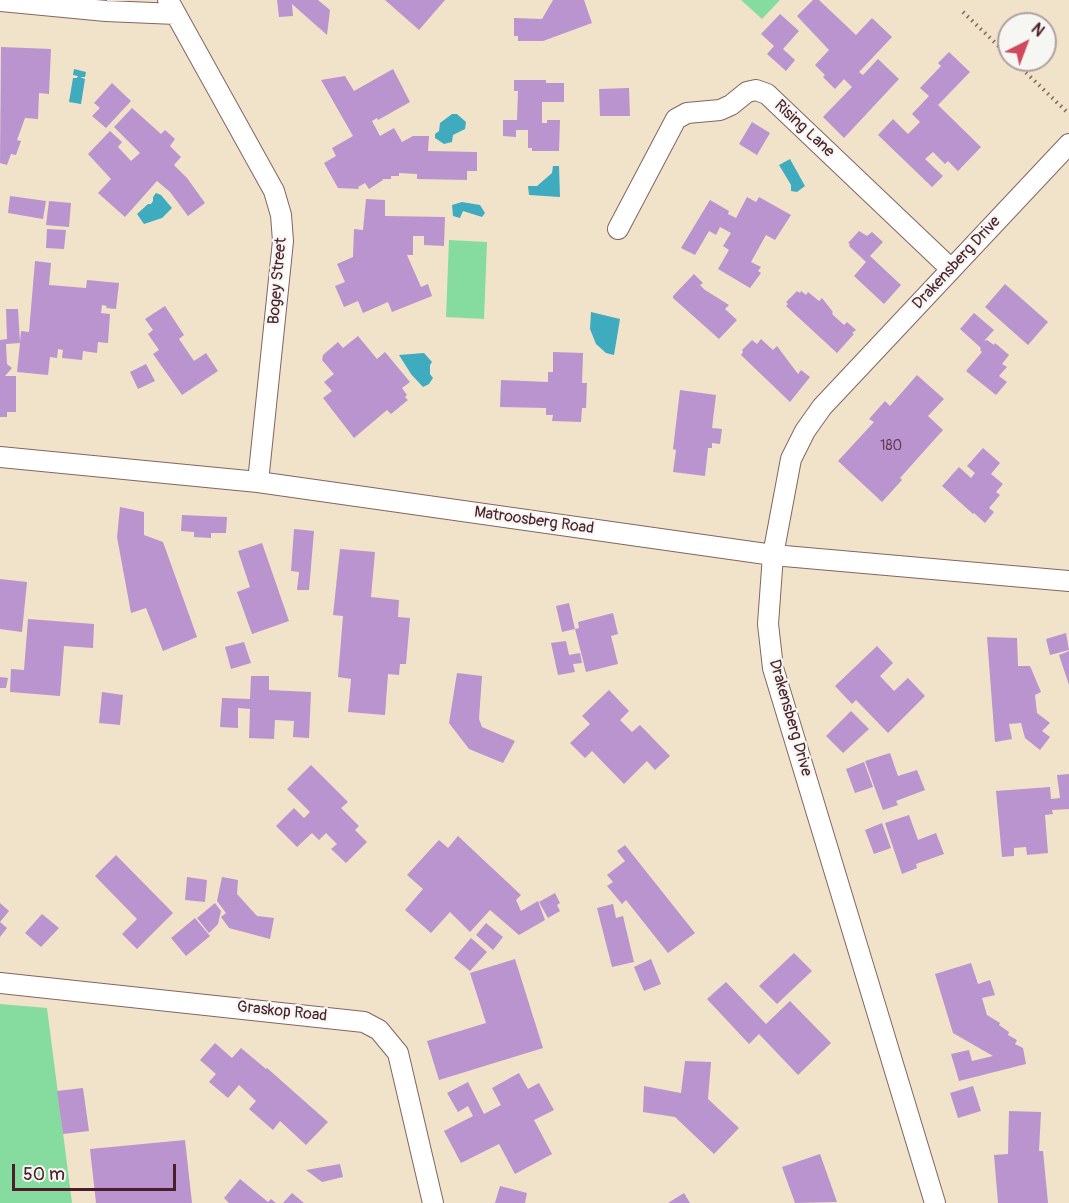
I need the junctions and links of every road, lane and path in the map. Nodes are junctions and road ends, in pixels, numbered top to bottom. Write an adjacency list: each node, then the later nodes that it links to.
1 (0, 1): 2 (street)
2 (172, 7): 11 (street, Bogey Street)
3 (963, 12): 4 (path)
4 (997, 45)
5 (1025, 72): 6 (path)
6 (1069, 114)
7 (1069, 144): 9 (street, Drakensberg Drive)
8 (618, 229): 9 (street, Rising Lane)
9 (951, 270): 12 (street, Drakensberg Drive)
10 (0, 457): 11 (street, Matroosberg Road)
11 (258, 482): 12 (street, Matroosberg Road)
12 (773, 555): 13 (street, Matroosberg Road); 16 (street, Drakensberg Drive)
13 (1069, 581)
14 (0, 983): 15 (street, Graskop Road)
15 (433, 1203)
16 (935, 1203)

